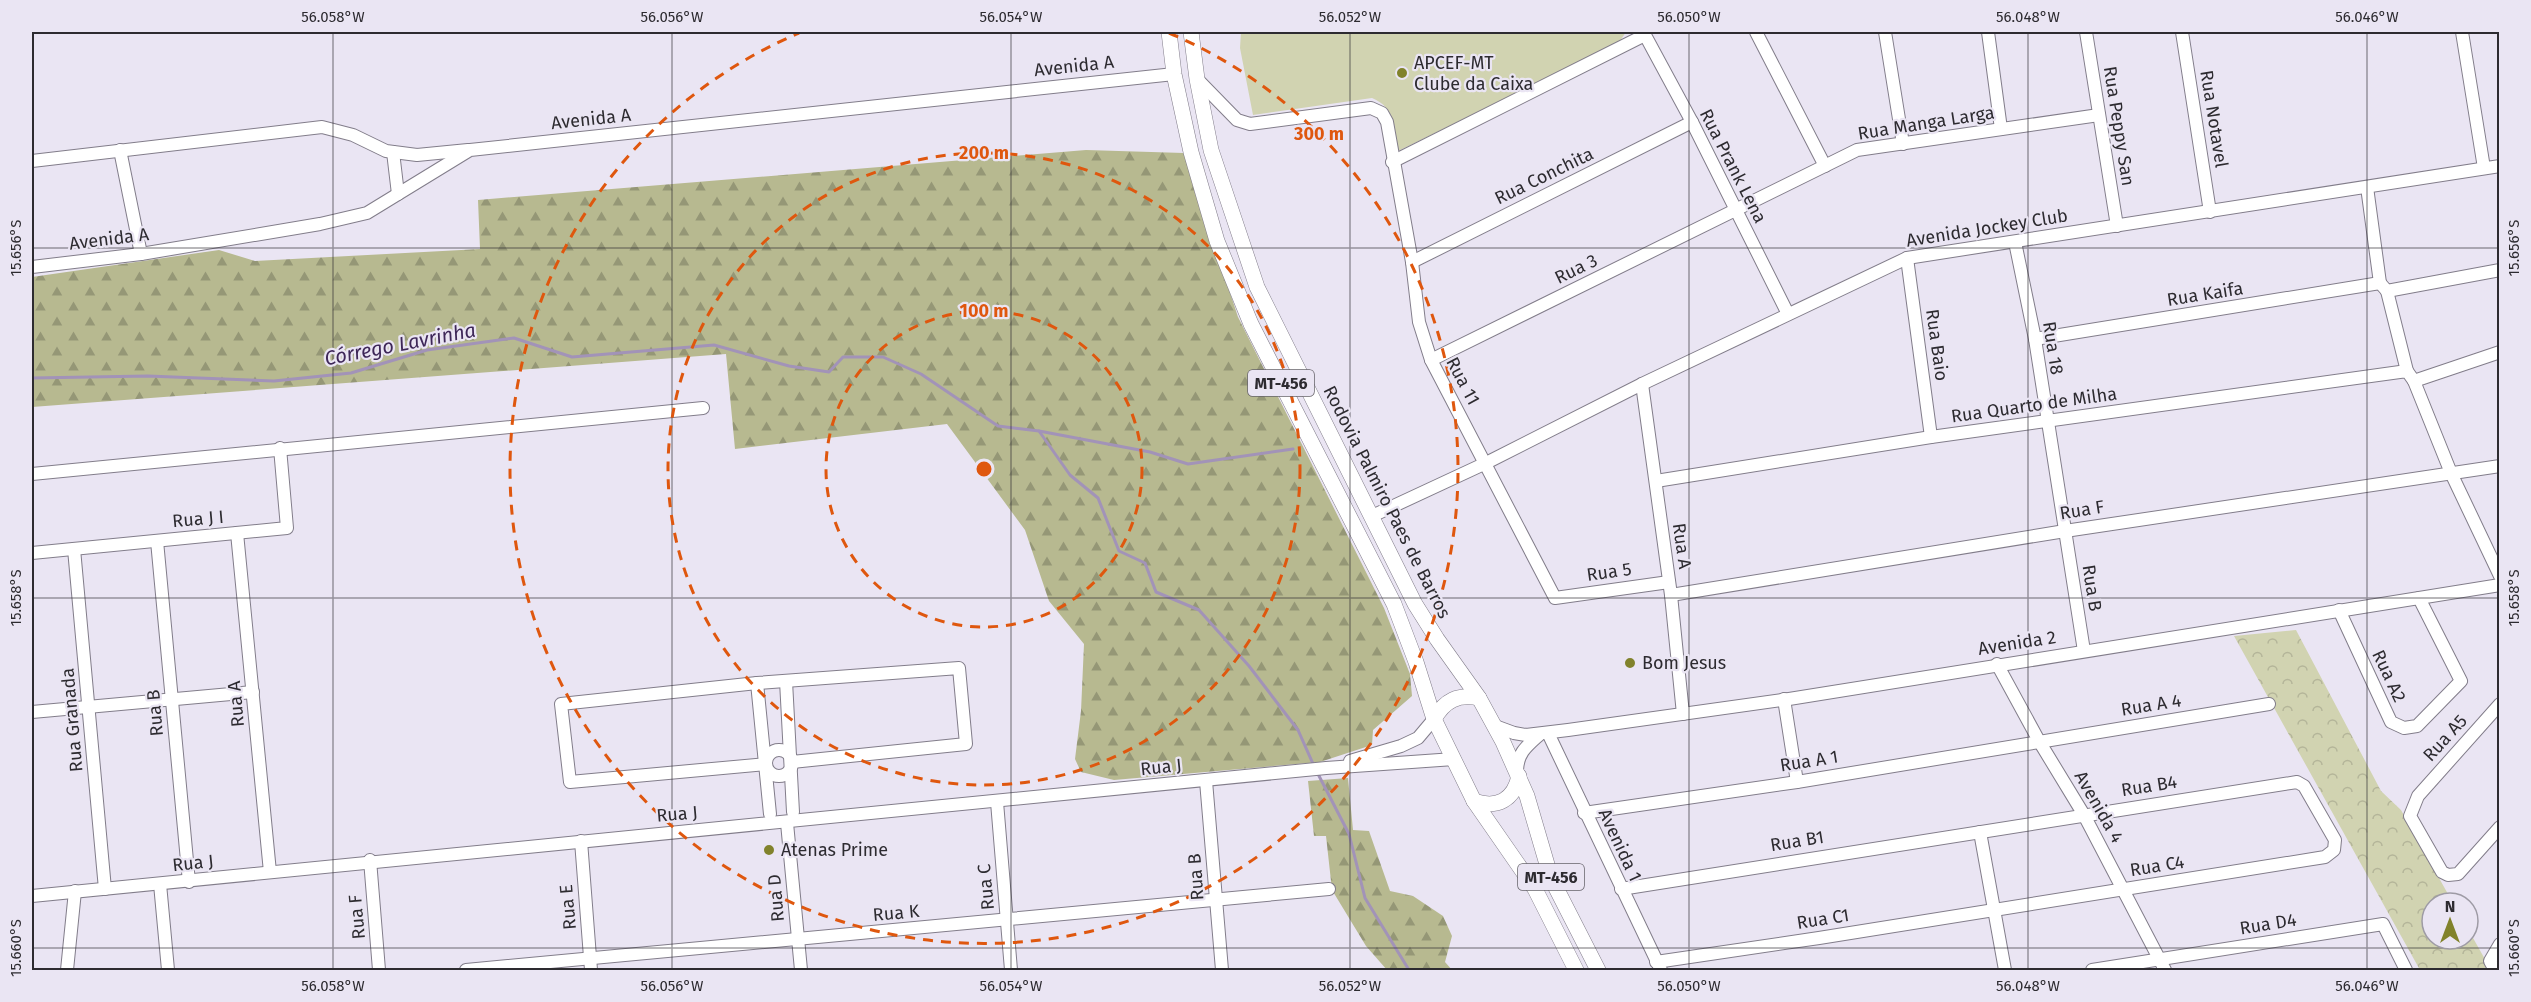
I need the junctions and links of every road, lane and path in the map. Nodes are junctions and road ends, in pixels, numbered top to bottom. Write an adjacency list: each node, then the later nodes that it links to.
1 (1169, 32): 10 (main road, MT-456)
2 (1191, 32): 11 (main road, Rodovia Palmiro Paes de Barros / MT-456)
3 (1756, 32): 21 (street)
4 (1885, 32): 15 (street)
5 (1988, 32): 14 (street)
6 (2086, 32): 12 (street, Rua Peppy San)
7 (2182, 32): 27 (street, Rua Notavel)
8 (2462, 32): 23 (street)
9 (1646, 33): 13 (street, Rua Prank Lena); 20 (street)
10 (1174, 74): 17 (street, Avenida A); 76 (main road, MT-456)
11 (1197, 80): 20 (street, Rua 11); 51 (main road, Rodovia Palmiro Paes de Barros / MT-456)
12 (2099, 115): 14 (street, Rua Manga Larga); 28 (street, Rua Peppy San)
13 (1692, 122): 26 (street, Rua Prank Lena); 32 (street, Rua Conchita)
14 (2001, 129): 15 (street, Rua Manga Larga)
15 (1904, 144): 21 (street, Rua Manga Larga)
16 (120, 150): 18 (street); 19 (street); 30 (street)
17 (470, 150): 18 (street); 25 (street, Avenida A)
18 (393, 152): 25 (street)
19 (32, 161)
20 (1392, 162): 32 (street, Rua 11)
21 (1825, 166): 26 (street, Rua Manga Larga)
22 (2499, 166): 23 (street, Avenida Jockey Club)
23 (2484, 168): 24 (street, Avenida Jockey Club)
24 (2367, 187): 27 (street, Avenida Jockey Club); 35 (street)
25 (398, 194): 30 (street, Avenida A)
26 (1736, 211): 36 (street, Rua Prank Lena); 39 (street, Rua 3)
27 (2210, 212): 28 (street, Avenida Jockey Club)
28 (2117, 226): 29 (street, Avenida Jockey Club)
29 (2016, 242): 31 (street, Avenida Jockey Club); 37 (street, Rua 18)
30 (141, 254): 33 (street, Avenida A)
31 (1907, 258): 36 (street, Avenida Jockey Club); 44 (street, Rua Baio)
32 (1412, 262): 39 (street, Rua 11)
33 (32, 267)
34 (2499, 270): 35 (street, Rua Kaifa)
35 (2384, 287): 37 (street, Rua Kaifa); 40 (street)
36 (1788, 314): 41 (street, Avenida Jockey Club)
37 (2035, 339): 43 (street, Rua 18)
38 (2499, 352): 40 (street, Rua Quarto de Milha)
39 (1431, 360): 46 (street, Rua 11)
40 (2410, 376): 43 (street, Rua Quarto de Milha); 48 (street)
41 (1642, 384): 46 (street, Avenida Jockey Club); 50 (street, Rua A)
42 (702, 408): 45 (street)
43 (2046, 422): 44 (street, Rua Quarto de Milha); 52 (street, Rua 18)
44 (1931, 437): 50 (street, Rua Quarto de Milha)
45 (280, 448): 49 (street); 53 (street, Rua J I)
46 (1486, 463): 51 (street); 60 (street, Rua 11)
47 (2499, 466): 48 (street, Rua F)
48 (2451, 473): 52 (street, Rua F); 57 (street)
49 (32, 474)
50 (1656, 481): 59 (street, Rua A)
51 (1372, 516): 68 (main road, Rodovia Palmiro Paes de Barros / MT-456)
52 (2065, 531): 59 (street, Rua F); 63 (street, Rua B)
53 (237, 533): 54 (street, Rua J I); 67 (street, Rua A)
54 (157, 541): 55 (street, Rua J I); 69 (street, Rua B)
55 (74, 549): 56 (street, Rua J I); 73 (street, Rua Granada)
56 (32, 553)
57 (2499, 576)
58 (2499, 585): 61 (street, Avenida 2)
59 (1670, 588): 60 (street, Rua 5); 75 (street, Rua A)
60 (1555, 598)
61 (2418, 598): 62 (street, Avenida 2); 62 (street, Rua A2)
62 (2338, 610): 63 (street, Avenida 2)
63 (2084, 651): 64 (street, Avenida 2)
64 (1997, 664): 70 (street, Avenida 2); 79 (street, Avenida 4)
65 (786, 681): 66 (street); 81 (street, Rua D); 81 (street)
66 (758, 683): 82 (street); 82 (street)
67 (253, 692): 69 (street); 98 (street, Rua A)
68 (1479, 698): 76 (main road); 77 (main road, Rodovia Palmiro Paes de Barros / MT-456)
69 (172, 699): 73 (street); 99 (street, Rua B)
70 (1784, 699): 75 (street, Avenida 2); 86 (street)
71 (2269, 704): 79 (street, Rua A 4)
72 (2499, 704): 93 (street, Rua A5)
73 (88, 706): 74 (street); 101 (street, Rua Granada)
74 (32, 712)
75 (1683, 714): 78 (street, Avenida 2)
76 (1434, 719): 80 (main road, MT-456); 83 (street, Rua J)
77 (1495, 726): 78 (street, Avenida 2); 84 (main road, Rodovia Palmiro Paes de Barros / MT-456)
78 (1544, 734): 84 (street); 89 (street, Avenida 1)
79 (2039, 741): 86 (street, Rua A 1); 91 (street, Avenida 4)
80 (1454, 759): 83 (street, Rua J); 88 (main road, MT-456)
81 (792, 762): 82 (street); 82 (street); 92 (street, Rua D)
82 (766, 764): 90 (street)
83 (1326, 768): 85 (street, Rua J)
84 (1518, 773): 88 (main road); 124 (main road, Rodovia Palmiro Paes de Barros / MT-456)
85 (1206, 781): 87 (street, Rua J); 107 (street, Rua B)
86 (1797, 782): 89 (street, Rua A 1)
87 (997, 801): 92 (street, Rua J); 109 (street, Rua C)
88 (1474, 801): 123 (main road, MT-456)
89 (1584, 813): 103 (street, Avenida 1)
90 (770, 814)
91 (2084, 815): 94 (street, Rua B4); 96 (street, Rua B4); 104 (street, Avenida 4)
92 (790, 818): 95 (street, Rua J); 110 (street, Rua D)
93 (2499, 827)
94 (1980, 832): 103 (street, Rua B1); 108 (street)
95 (581, 841): 97 (street, Rua J); 112 (street, Rua E)
96 (2325, 858): 104 (street, Rua C4)
97 (370, 860): 98 (street, Rua J); 118 (street, Rua F)
98 (270, 872): 99 (street, Rua J)
99 (189, 882): 100 (street, Rua J)
100 (160, 884): 101 (street, Rua J); 117 (street)
101 (105, 889): 105 (street, Rua J)
102 (1329, 889): 107 (street, Rua K)
103 (1621, 889): 115 (street, Avenida 1)
104 (2123, 890): 108 (street, Rua C4); 113 (street, Avenida 4)
105 (75, 891): 106 (street, Rua J); 116 (street)
106 (32, 896)
107 (1215, 900): 109 (street, Rua K); 122 (street, Rua B)
108 (1994, 910): 115 (street, Rua C1); 125 (street)
109 (1007, 920): 110 (street, Rua K); 121 (street, Rua C)
110 (798, 940): 112 (street, Rua K); 120 (street, Rua D)
111 (2499, 944): 114 (street)
112 (591, 965): 119 (street, Rua K)
113 (2162, 965): 126 (street, Rua D4); 127 (street, Rua D4)
114 (2493, 965)
115 (1658, 966)
116 (67, 970)
117 (168, 970)
118 (379, 970)
119 (466, 970)
120 (801, 970)
121 (1011, 970)
122 (1222, 970)
123 (1576, 970)
124 (1598, 970)
125 (2005, 970)
126 (2092, 970)
127 (2406, 970)

